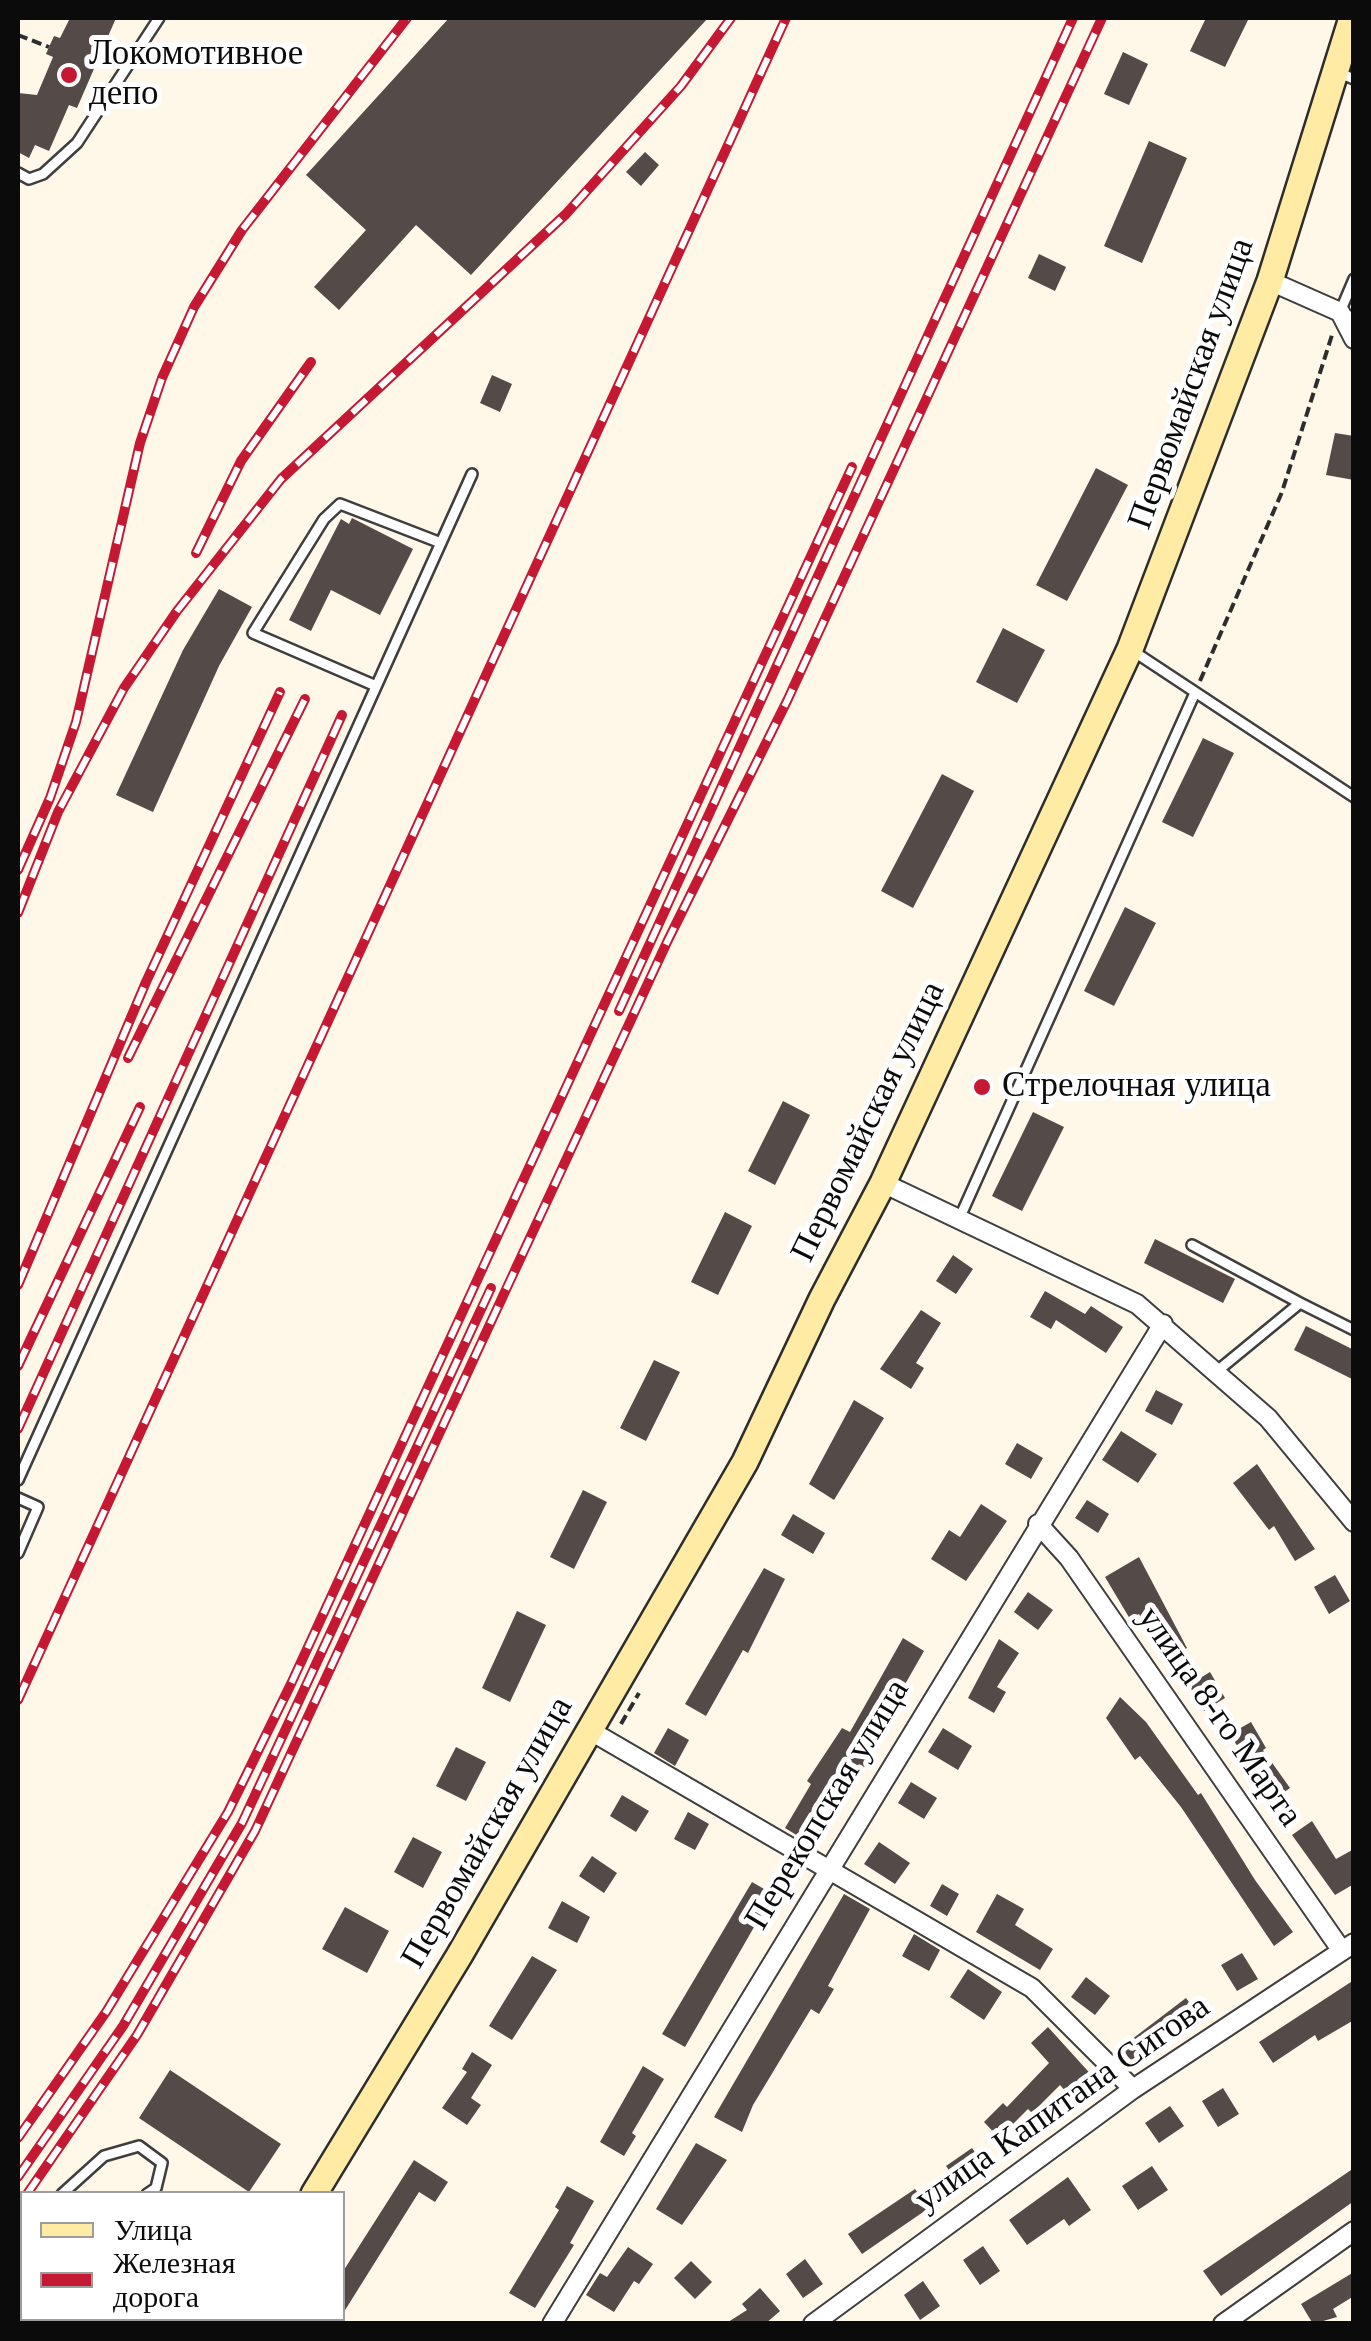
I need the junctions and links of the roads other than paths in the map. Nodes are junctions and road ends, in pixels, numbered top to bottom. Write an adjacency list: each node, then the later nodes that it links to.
1 (159, 18): 4 (lane)
2 (1352, 18): 3 (main road, Первомайская улица)
3 (1344, 75): 6 (main road, Первомайская улица)
4 (18, 172)
5 (1354, 279): 7 (lane)
6 (1270, 281): 7 (street); 11 (main road, Первомайская улица)
7 (1347, 315): 8 (street)
8 (1354, 339)
9 (472, 474): 10 (lane)
10 (441, 544): 12 (lane); 12 (lane)
11 (1130, 649): 13 (lane); 15 (main road, Первомайская улица)
12 (376, 686): 22 (lane)
13 (1194, 694): 14 (lane); 16 (lane)
14 (1354, 796)
15 (883, 1183): 16 (street); 27 (main road, Первомайская улица)
16 (960, 1216): 19 (street)
17 (1192, 1245): 18 (lane)
18 (1300, 1303): 20 (lane); 21 (lane)
19 (1164, 1324): 21 (street); 25 (street, Перекопская улица)
20 (1354, 1330)
21 (1216, 1372): 24 (street)
22 (18, 1480)
23 (18, 1498): 26 (lane)
24 (1354, 1522)
25 (1038, 1524): 28 (street, Перекопская улица); 29 (street, улица 8-го Марта)
26 (18, 1553)
27 (588, 1730): 28 (street); 33 (main road, Первомайская улица)
28 (827, 1868): 30 (street); 35 (street, Перекопская улица)
29 (1348, 1947): 30 (street, улица Капитана Сигова)
30 (1133, 2090): 36 (street, улица Капитана Сигова)
31 (65, 2191): 32 (lane)
32 (152, 2191)
33 (316, 2191)
34 (1354, 2231): 37 (street)
35 (552, 2324)
36 (813, 2324)
37 (1223, 2324)

